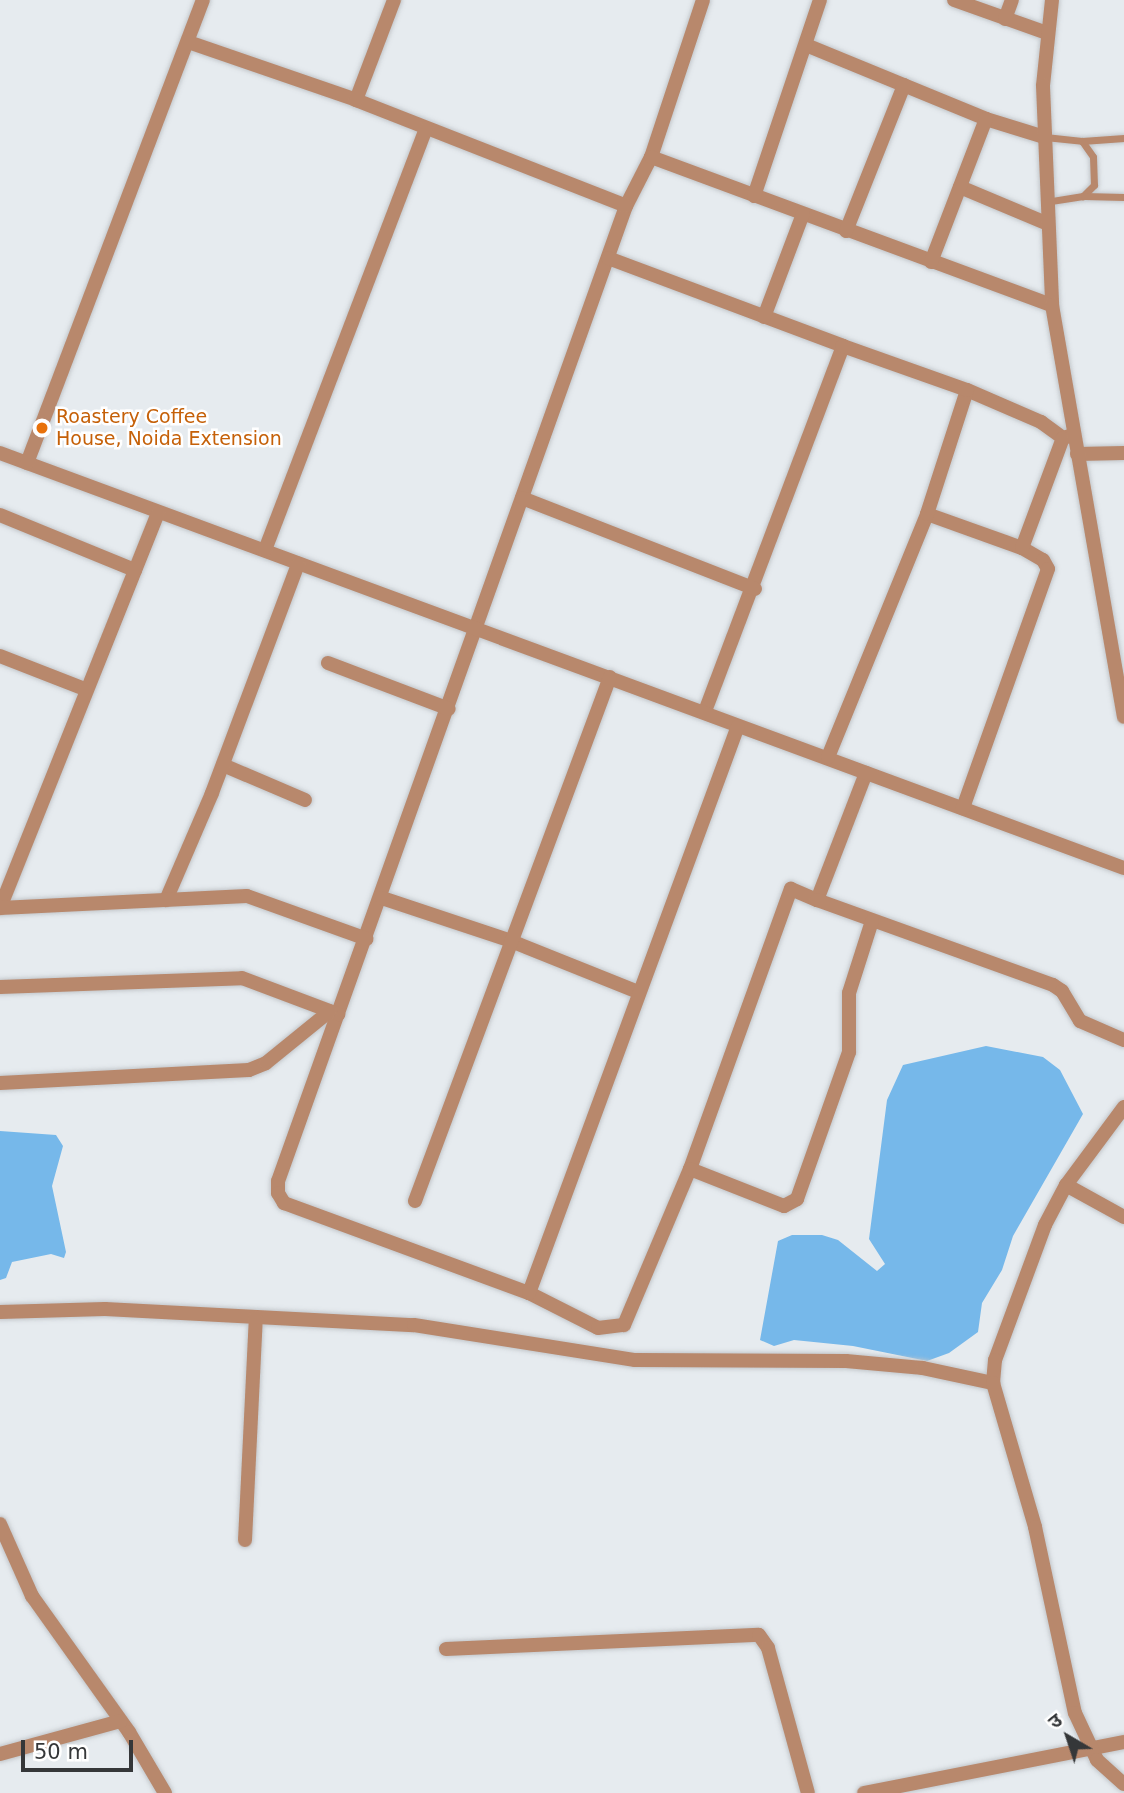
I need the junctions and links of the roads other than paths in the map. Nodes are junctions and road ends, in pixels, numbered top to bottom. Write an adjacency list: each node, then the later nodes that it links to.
1 (203, 0): 10 (street)
2 (394, 0): 13 (street)
3 (820, 0): 11 (street)
4 (954, 0): 8 (street)
5 (1012, 0): 8 (street)
6 (1052, 0): 9 (street)
7 (698, 1): 19 (street)
8 (1005, 19): 9 (street)
9 (1046, 33): 16 (street)
10 (188, 43): 13 (street); 39 (street)
11 (806, 45): 12 (street); 21 (street)
12 (904, 85): 14 (street); 28 (street)
13 (356, 100): 15 (street)
14 (986, 119): 16 (street); 20 (street)
15 (426, 129): 25 (street); 45 (street)
16 (1044, 137): 18 (lane); 24 (street)
17 (1124, 138): 18 (lane)
18 (1082, 141): 22 (lane)
19 (651, 157): 21 (street); 25 (street)
20 (960, 187): 27 (street); 30 (street)
21 (754, 196): 26 (street)
22 (1083, 196): 23 (lane); 24 (lane)
23 (1124, 197)
24 (1047, 202): 27 (street)
25 (626, 206): 29 (street)
26 (803, 214): 28 (street); 32 (street)
27 (1048, 224): 31 (street)
28 (846, 231): 30 (street)
29 (608, 258): 32 (street); 40 (street)
30 (931, 262): 31 (street)
31 (1052, 305): 35 (street)
32 (764, 317): 33 (street)
33 (843, 346): 34 (street); 48 (street)
34 (967, 390): 35 (street); 42 (street)
35 (1068, 437): 38 (street); 44 (street)
36 (0, 453): 39 (street)
37 (1124, 453): 38 (street)
38 (1077, 454): 50 (street)
39 (27, 463): 41 (street)
40 (522, 498): 48 (street); 49 (street)
41 (158, 513): 45 (street); 47 (street)
42 (927, 514): 44 (street); 59 (street)
43 (0, 515): 47 (street)
44 (1022, 548): 63 (street)
45 (265, 550): 46 (street)
46 (298, 564): 49 (street); 60 (street)
47 (135, 570): 54 (street)
48 (755, 589): 56 (street)
49 (477, 630): 53 (street); 55 (street)
50 (1118, 641): 57 (street)
51 (0, 656): 54 (street)
52 (328, 663): 55 (street)
53 (610, 677): 56 (street); 71 (street)
54 (86, 690): 68 (street)
55 (449, 709): 65 (street)
56 (705, 711): 58 (street)
57 (1124, 717)
58 (738, 726): 59 (street); 73 (street)
59 (828, 757): 61 (street)
60 (223, 765): 62 (street); 66 (street)
61 (866, 773): 63 (street); 67 (street)
62 (305, 800)
63 (962, 808): 64 (street)
64 (1124, 868)
65 (382, 898): 70 (street); 71 (street)
66 (166, 900): 68 (street); 70 (street)
67 (817, 900): 69 (street); 78 (street)
68 (0, 908)
69 (872, 921): 75 (street); 78 (street)
70 (367, 939): 74 (street)
71 (511, 941): 73 (street); 80 (street)
72 (0, 987): 74 (street)
73 (638, 992): 82 (street)
74 (335, 1013): 76 (street); 82 (street)
75 (1124, 1040)
76 (0, 1083)
77 (1124, 1107): 79 (street)
78 (690, 1169): 82 (street)
79 (1066, 1185): 81 (street); 85 (street)
80 (415, 1201)
81 (1124, 1217)
82 (529, 1293)
83 (0, 1312): 84 (street)
84 (256, 1317): 85 (street); 87 (street)
85 (993, 1383): 91 (street)
86 (0, 1524): 89 (street)
87 (245, 1540)
88 (446, 1649): 95 (street)
89 (121, 1721): 92 (street); 94 (street)
90 (1124, 1742): 91 (street)
91 (1090, 1749): 93 (street); 96 (street)
92 (0, 1754)
93 (1124, 1784)
94 (165, 1793)
95 (808, 1793)
96 (864, 1793)

